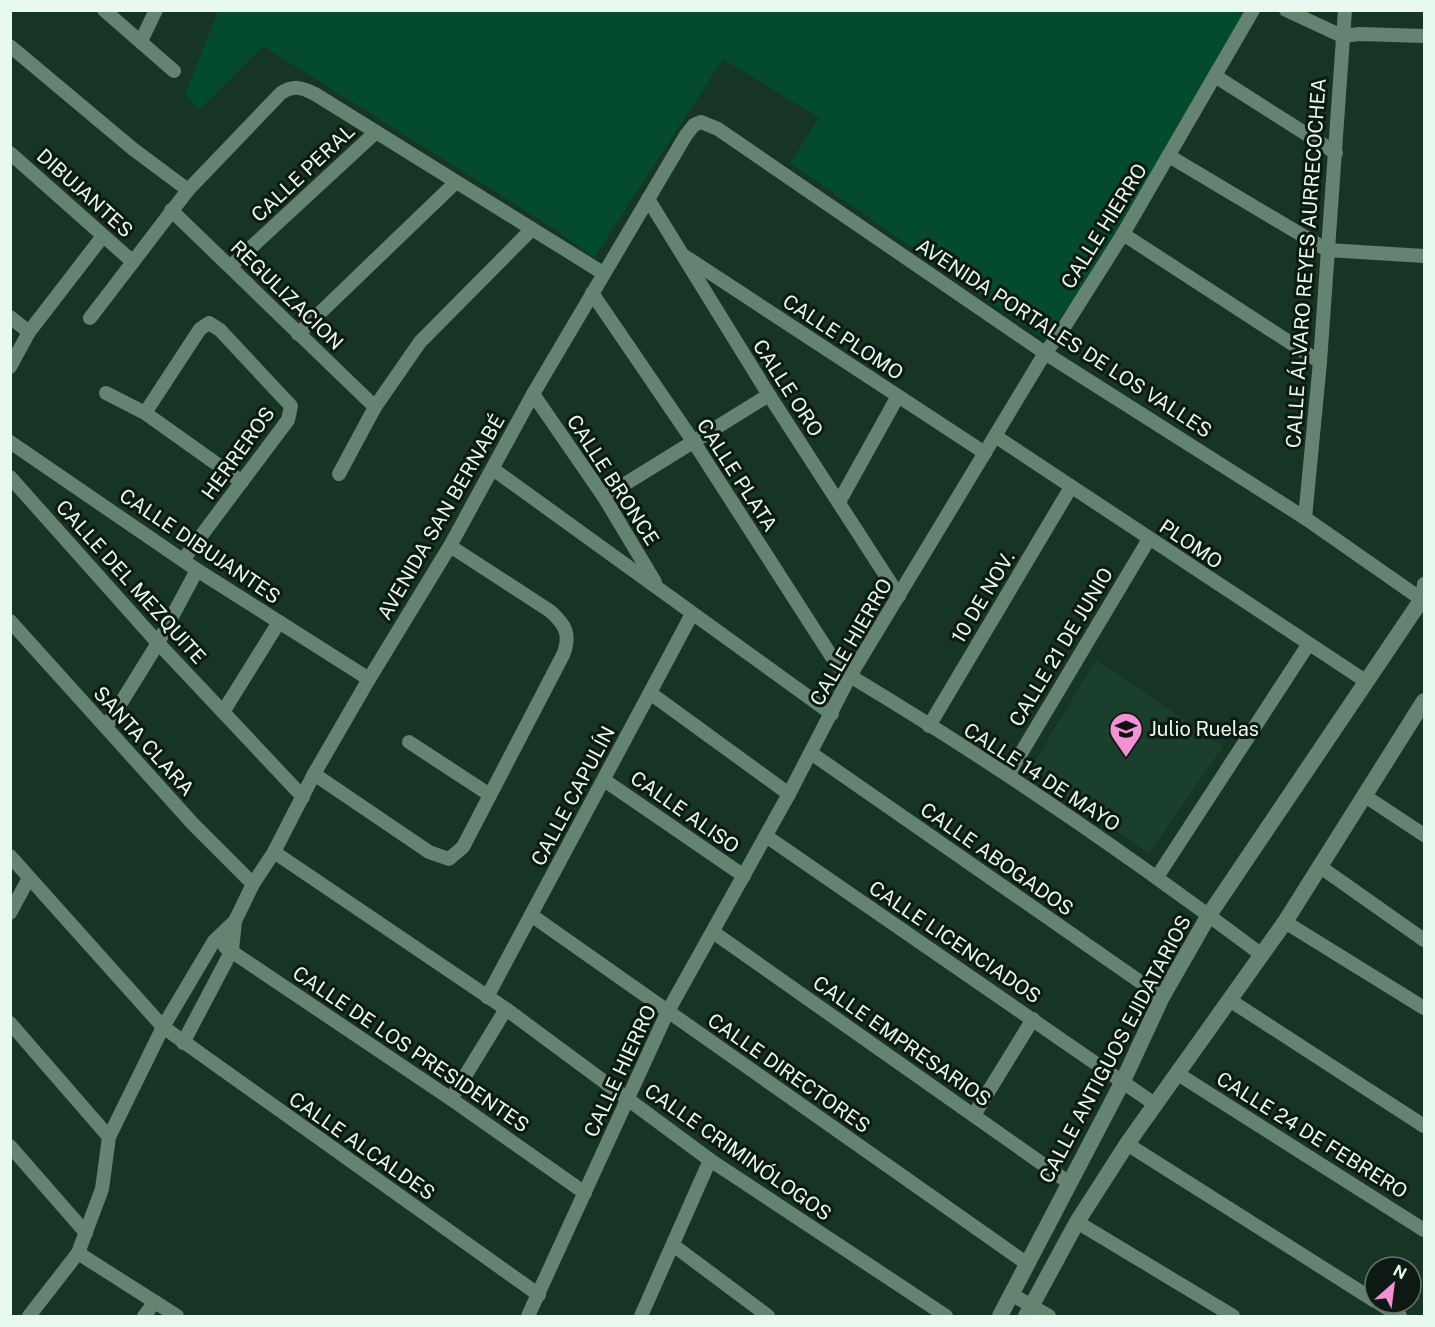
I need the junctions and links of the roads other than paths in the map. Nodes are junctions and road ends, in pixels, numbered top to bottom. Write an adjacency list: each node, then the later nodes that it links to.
1 (104, 10): 8 (street)
2 (156, 10): 8 (street)
3 (1252, 10): 11 (street, CALLE HIERRO)
4 (1286, 10): 6 (street)
5 (1345, 10): 6 (street, CALLE ÁLVARO REYES AURRECOCHEA)
6 (1342, 36): 7 (street); 15 (street, CALLE ÁLVARO REYES AURRECOCHEA)
7 (1425, 36)
8 (141, 41): 10 (street)
9 (10, 46): 18 (street)
10 (174, 71)
11 (1215, 76): 15 (street); 16 (street, CALLE HIERRO)
12 (376, 132): 17 (street); 18 (street); 28 (street, CALLE PERAL)
13 (686, 135): 19 (street, AVENIDA SAN BERNABÉ); 35 (street, AVENIDA PORTALES DE LOS VALLES)
14 (10, 153): 23 (street, DIBUJANTES)
15 (1336, 153): 24 (street, CALLE ÁLVARO REYES AURRECOCHEA)
16 (1169, 156): 22 (street, CALLE HIERRO); 24 (street)
17 (455, 183): 21 (street); 34 (street)
18 (188, 190): 20 (street)
19 (648, 199): 25 (street, CALLE ORO); 29 (street, AVENIDA SAN BERNABÉ)
20 (171, 210): 27 (street); 28 (street, REGULIZACION)
21 (532, 230): 29 (street); 42 (street)
22 (1123, 234): 35 (street, CALLE HIERRO); 36 (street)
23 (103, 236): 27 (street, DIBUJANTES); 33 (street)
24 (1327, 250): 26 (street); 36 (street, CALLE ÁLVARO REYES AURRECOCHEA)
25 (680, 253): 40 (street, CALLE ORO); 41 (street, CALLE PLOMO)
26 (1425, 256)
27 (133, 262): 32 (street)
28 (231, 266): 34 (street, REGULIZACION)
29 (603, 273): 30 (street, AVENIDA SAN BERNABÉ)
30 (592, 293): 39 (street, AVENIDA SAN BERNABÉ); 46 (street, CALLE PLATA)
31 (10, 317): 33 (street)
32 (90, 318)
33 (29, 332): 37 (street)
34 (298, 334): 42 (street, REGULIZACION)
35 (1045, 353): 44 (street, CALLE HIERRO); 55 (street, AVENIDA PORTALES DE LOS VALLES)
36 (1320, 362): 55 (street, CALLE ÁLVARO REYES AURRECOCHEA)
37 (10, 367)
38 (106, 393): 43 (street)
39 (533, 394): 48 (street, AVENIDA SAN BERNABÉ); 53 (street, CALLE BRONCE)
40 (769, 395): 46 (street); 54 (street, CALLE ORO)
41 (898, 396): 47 (street, CALLE PLOMO); 54 (street)
42 (375, 407): 49 (street)
43 (145, 413): 51 (street); 51 (street, HERREROS)
44 (995, 436): 47 (street, CALLE HIERRO); 52 (street, PLOMO)
45 (10, 442): 58 (street, CALLE DIBUJANTES)
46 (694, 444): 53 (street); 68 (street, CALLE PLATA)
47 (985, 453): 62 (street, CALLE HIERRO)
48 (493, 469): 57 (street, AVENIDA SAN BERNABÉ); 60 (street, CALLE BRONCE)
49 (339, 474)
50 (10, 477): 66 (street, CALLE DEL MEZQUITE)
51 (242, 482): 58 (street, HERREROS)
52 (1071, 487): 56 (street, PLOMO); 75 (street, 10 DE NOV.)
53 (604, 497): 60 (street, CALLE BRONCE)
54 (839, 502): 62 (street, CALLE ORO)
55 (1305, 518): 61 (street, AVENIDA PORTALES DE LOS VALLES)
56 (1149, 539): 67 (street, PLOMO); 80 (street, CALLE 21 DE JUNIO)
57 (450, 546): 69 (street, AVENIDA SAN BERNABÉ); 83 (street)
58 (183, 560): 59 (street, CALLE DIBUJANTES)
59 (197, 570): 65 (street, CALLE DIBUJANTES); 66 (street)
60 (659, 589): 63 (street, CALLE BRONCE)
61 (1424, 595): 70 (street, CALLE ANTIGUOS EJIDATARIOS)
62 (899, 596): 68 (street, CALLE HIERRO)
63 (692, 614): 71 (street, CALLE CAPULÍN); 74 (street, CALLE BRONCE)
64 (10, 621): 76 (street, SANTA CLARA)
65 (279, 622): 69 (street, CALLE DIBUJANTES); 73 (street)
66 (158, 643): 73 (street, CALLE DEL MEZQUITE); 76 (street)
67 (1308, 645): 70 (street, PLOMO); 92 (street)
68 (850, 676): 74 (street, CALLE HIERRO); 75 (street, CALLE 14 DE MAYO)
69 (369, 679): 79 (street, AVENIDA SAN BERNABÉ)
70 (1367, 682): 97 (street, CALLE ANTIGUOS EJIDATARIOS)
71 (650, 693): 81 (street, CALLE CAPULÍN); 82 (street)
72 (1422, 711): 84 (street)
73 (223, 712): 85 (street, CALLE DEL MEZQUITE)
74 (832, 714): 78 (street, CALLE HIERRO)
75 (929, 726): 80 (street, CALLE 14 DE MAYO)
76 (106, 728): 94 (street, SANTA CLARA)
77 (409, 742): 83 (street)
78 (811, 753): 82 (street, CALLE HIERRO); 106 (street, CALLE ABOGADOS)
79 (314, 774): 83 (street); 85 (street, AVENIDA SAN BERNABÉ)
80 (1008, 775): 92 (street, CALLE 14 DE MAYO)
81 (604, 780): 91 (street, CALLE ALISO); 96 (street, CALLE CAPULÍN)
82 (789, 794): 87 (street, CALLE HIERRO)
83 (490, 795)
84 (1365, 796): 86 (street); 90 (street)
85 (303, 797): 88 (street, AVENIDA SAN BERNABÉ)
86 (1425, 835)
87 (766, 836): 91 (street, CALLE HIERRO); 111 (street, CALLE LICENCIADOS)
88 (274, 852): 94 (street, AVENIDA SAN BERNABÉ); 105 (street, CALLE CRIMINÓLOGOS)
89 (10, 856): 93 (street, CALLE ALCALDES)
90 (1319, 866): 99 (street); 101 (street)
91 (744, 876): 100 (street, CALLE HIERRO)
92 (1157, 877): 97 (street, CALLE 14 DE MAYO)
93 (29, 878): 95 (street); 113 (street, CALLE ALCALDES)
94 (253, 884): 98 (street, AVENIDA SAN BERNABÉ)
95 (10, 913)
96 (531, 915): 105 (street, CALLE CAPULÍN); 110 (street, CALLE DIRECTORES)
97 (1209, 915): 104 (street, CALLE 14 DE MAYO); 106 (street, CALLE ANTIGUOS EJIDATARIOS)
98 (235, 921): 102 (street, AVENIDA SAN BERNABÉ); 103 (street, AVENIDA SAN BERNABÉ)
99 (1285, 922): 104 (street); 108 (street)
100 (713, 932): 110 (street, CALLE HIERRO); 120 (street, CALLE EMPRESARIOS)
101 (1425, 940)
102 (214, 941): 103 (street, CALLE DE LOS PRESIDENTES); 113 (street, AVENIDA SAN BERNABÉ)
103 (232, 950): 114 (street, AVENIDA SAN BERNABÉ); 117 (street, CALLE DE LOS PRESIDENTES)
104 (1262, 955): 107 (street)
105 (487, 997): 109 (street, CALLE CRIMINÓLOGOS)
106 (1162, 997): 116 (street, CALLE ANTIGUOS EJIDATARIOS)
107 (1231, 1001): 115 (street); 121 (street)
108 (1425, 1008)
109 (506, 1010): 117 (street); 118 (street, CALLE CRIMINÓLOGOS)
110 (667, 1012): 118 (street, CALLE HIERRO); 133 (street, CALLE DIRECTORES)
111 (1033, 1019): 116 (street, CALLE LICENCIADOS); 120 (street)
112 (10, 1023): 122 (street)
113 (163, 1027): 114 (street, CALLE ALCALDES); 122 (street, AVENIDA SAN BERNABÉ)
114 (183, 1043): 136 (street, CALLE ALCALDES)
115 (1178, 1074): 119 (street); 129 (street, CALLE 24 DE FEBRERO)
116 (1123, 1081): 119 (street, CALLE LICENCIADOS); 126 (street, CALLE ANTIGUOS EJIDATARIOS)
117 (451, 1099): 127 (street, CALLE DE LOS PRESIDENTES)
118 (628, 1099): 125 (street, CALLE CRIMINÓLOGOS); 127 (street, CALLE HIERRO)
119 (1155, 1105): 123 (street)
120 (974, 1115): 126 (street, CALLE EMPRESARIOS)
121 (1425, 1126)
122 (109, 1137): 130 (street, AVENIDA SAN BERNABÉ)
123 (1127, 1144): 128 (street); 134 (street)
124 (10, 1146): 130 (street)
125 (710, 1160): 131 (street); 145 (street, CALLE CRIMINÓLOGOS)
126 (1068, 1182): 133 (street, CALLE ANTIGUOS EJIDATARIOS)
127 (585, 1193): 136 (street, CALLE HIERRO)
128 (1077, 1222): 138 (street); 148 (street)
129 (1425, 1230)
130 (86, 1233): 132 (street, AVENIDA SAN BERNABÉ)
131 (673, 1245): 143 (street); 144 (street)
132 (78, 1253): 137 (street); 139 (street, AVENIDA SAN BERNABÉ)
133 (1026, 1263): 135 (street, CALLE ANTIGUOS EJIDATARIOS)
134 (1363, 1293)
135 (1011, 1294): 138 (street); 146 (street, CALLE ANTIGUOS EJIDATARIOS)
136 (538, 1295): 142 (street, CALLE HIERRO)
137 (155, 1302): 140 (street); 141 (street)
138 (1028, 1311): 147 (street)
139 (29, 1317)
140 (144, 1317)
141 (177, 1317)
142 (528, 1317)
143 (641, 1317)
144 (768, 1317)
145 (946, 1317)
146 (1000, 1317)
147 (1049, 1317)
148 (1233, 1317)

